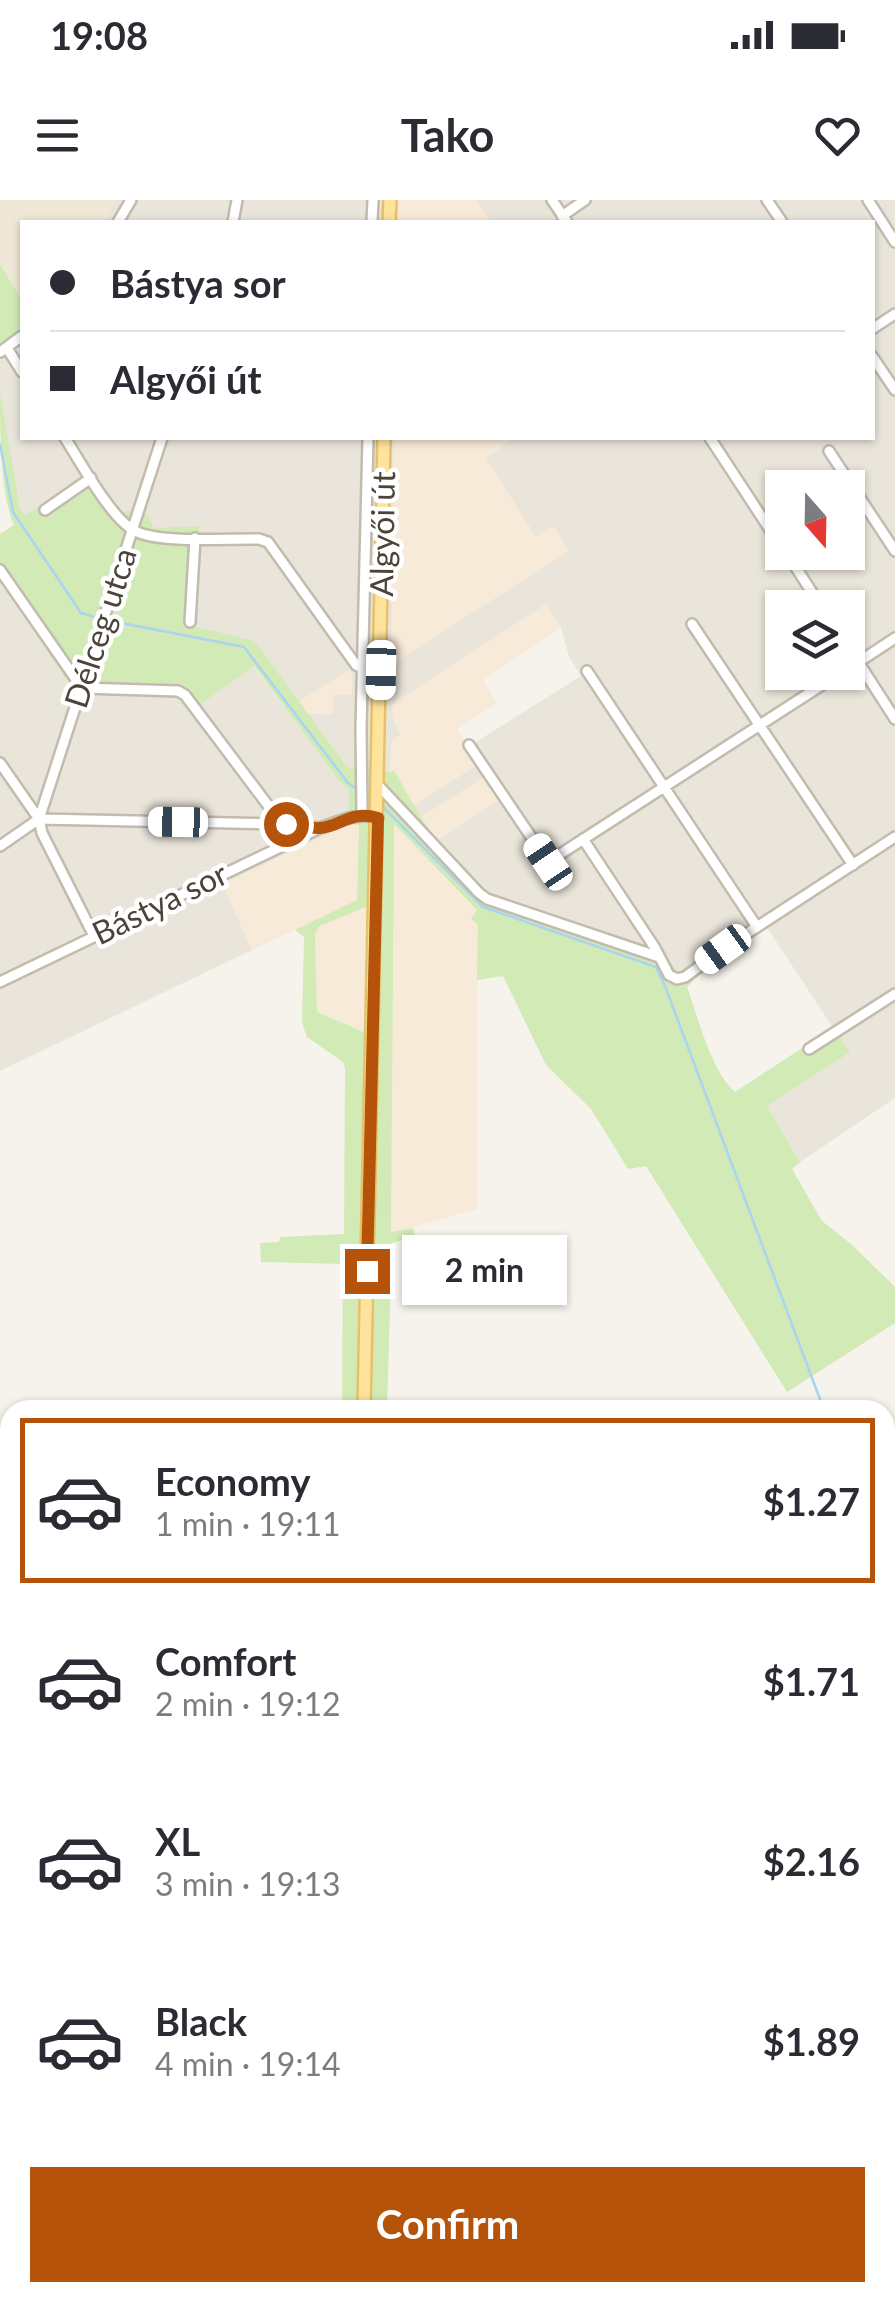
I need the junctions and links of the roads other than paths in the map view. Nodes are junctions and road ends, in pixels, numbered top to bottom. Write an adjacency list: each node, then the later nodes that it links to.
1 (552, 200): 4 (street)
2 (586, 200): 4 (street)
3 (868, 200): 5 (street)
4 (565, 219)
5 (895, 242)
6 (3, 350): 8 (street)
7 (875, 360): 9 (street)
8 (20, 370)
9 (895, 390)
10 (66, 440): 16 (street)
11 (161, 440): 19 (street, Délceg utca)
12 (368, 440): 26 (street, Algyői út)
13 (384, 440): 30 (main road, Algyői út)
14 (711, 440): 18 (street)
15 (829, 451): 21 (street)
16 (91, 478): 17 (street); 19 (street)
17 (45, 510)
18 (765, 521)
19 (132, 530): 20 (street); 33 (street, Délceg utca)
20 (195, 538): 23 (street); 27 (street)
21 (895, 551)
22 (0, 570): 33 (street)
23 (190, 622)
24 (692, 624): 36 (street)
25 (895, 638): 28 (street)
26 (364, 649): 27 (street); 29 (street, Algyői út)
27 (350, 655): 29 (street)
28 (865, 657)
29 (364, 669): 30 (street); 41 (street, Algyői út)
30 (381, 670): 40 (main road, Algyői út)
31 (587, 671): 39 (street)
32 (865, 673): 35 (street)
33 (82, 688): 43 (street, Délceg utca); 44 (street)
34 (815, 690): 36 (street)
35 (895, 719)
36 (759, 725): 39 (street); 50 (street)
37 (469, 745): 47 (street)
38 (0, 762): 43 (street)
39 (664, 786): 47 (street); 51 (street)
40 (378, 790): 42 (main road, Algyői út); 53 (street)
41 (362, 816): 42 (street, Bástya sor); 45 (street, Bástya sor)
42 (378, 816): 57 (main road, Algyői út)
43 (40, 820): 44 (street); 49 (street); 52 (street)
44 (284, 824): 45 (street); 48 (street)
45 (320, 828): 48 (street, Bástya sor)
46 (895, 837): 50 (street)
47 (583, 839): 53 (street)
48 (294, 840): 52 (street, Bástya sor)
49 (0, 846)
50 (853, 865): 51 (street)
51 (757, 927): 53 (street)
52 (94, 936): 54 (street, Bástya sor)
53 (660, 957)
54 (0, 982)
55 (895, 994): 56 (street)
56 (809, 1049)
57 (364, 1400)

